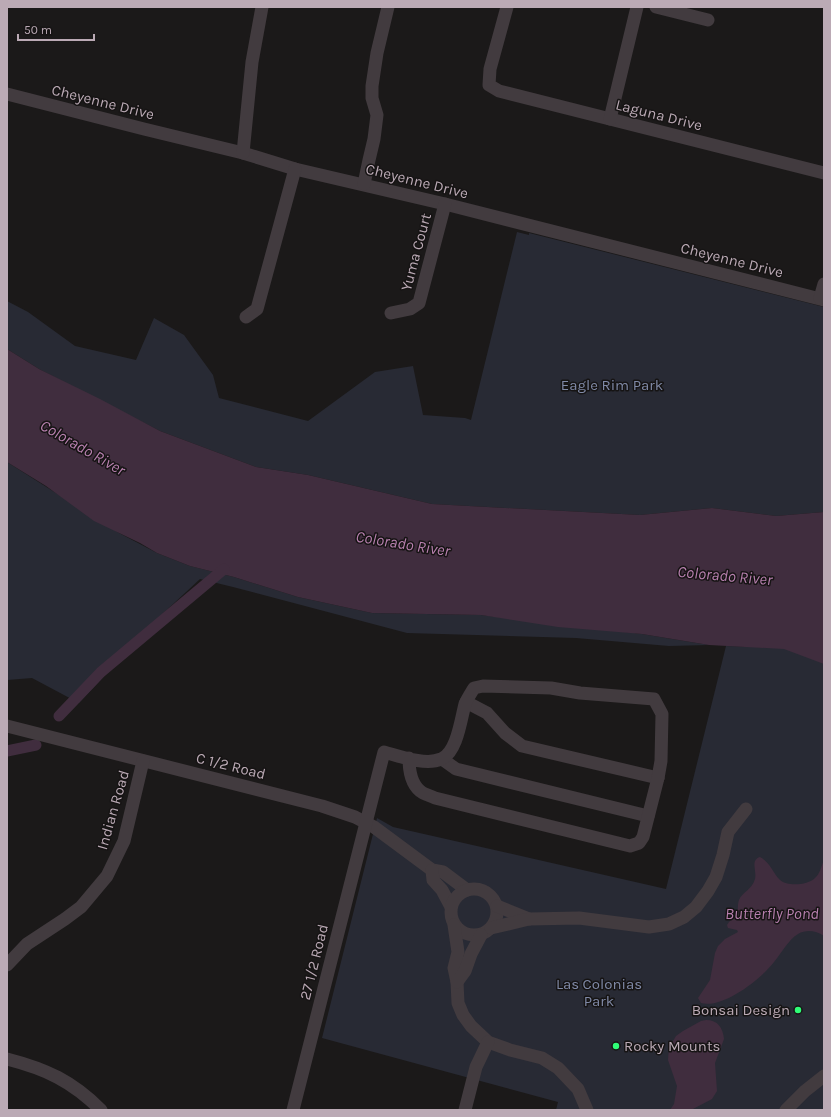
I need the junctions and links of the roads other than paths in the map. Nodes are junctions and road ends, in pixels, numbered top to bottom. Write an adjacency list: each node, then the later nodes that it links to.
1 (262, 7): 9 (street)
2 (388, 7): 12 (street)
3 (507, 7): 8 (street, Laguna Drive)
4 (637, 7): 8 (street)
5 (656, 7): 6 (street)
6 (708, 20)
7 (7, 94): 9 (street, Cheyenne Drive)
8 (610, 119): 11 (street, Laguna Drive)
9 (244, 153): 10 (street, Cheyenne Drive)
10 (295, 169): 12 (street, Cheyenne Drive); 17 (street)
11 (824, 173)
12 (364, 184): 13 (street, Cheyenne Drive)
13 (445, 204): 15 (street, Cheyenne Drive); 16 (street, Yuma Court)
14 (824, 284): 15 (street)
15 (822, 299)
16 (391, 313)
17 (246, 317)
18 (466, 702): 21 (street); 23 (street); 23 (street)
19 (7, 726): 22 (street, C 1/2 Road)
20 (409, 758): 21 (street); 25 (street); 26 (street, 27 1/2 Road)
21 (442, 760): 25 (street)
22 (143, 761): 26 (street, C 1/2 Road); 34 (street, Indian Road)
23 (658, 778): 25 (street)
24 (746, 809): 31 (street)
25 (648, 816)
26 (366, 823): 27 (street, C 1/2 Road); 40 (street, 27 1/2 Road)
27 (432, 870): 28 (street, C 1/2 Road); 30 (street)
28 (468, 890): 29 (street); 30 (street)
29 (497, 906): 31 (street); 33 (street)
30 (451, 907): 32 (street)
31 (529, 919): 33 (street)
32 (454, 924): 33 (street); 35 (street)
33 (486, 932): 35 (street)
34 (7, 965)
35 (457, 982): 36 (street)
36 (488, 1042): 41 (street); 42 (street)
37 (7, 1060): 39 (street)
38 (824, 1076): 43 (street)
39 (101, 1110)
40 (293, 1110)
41 (465, 1110)
42 (587, 1110)
43 (786, 1110)

